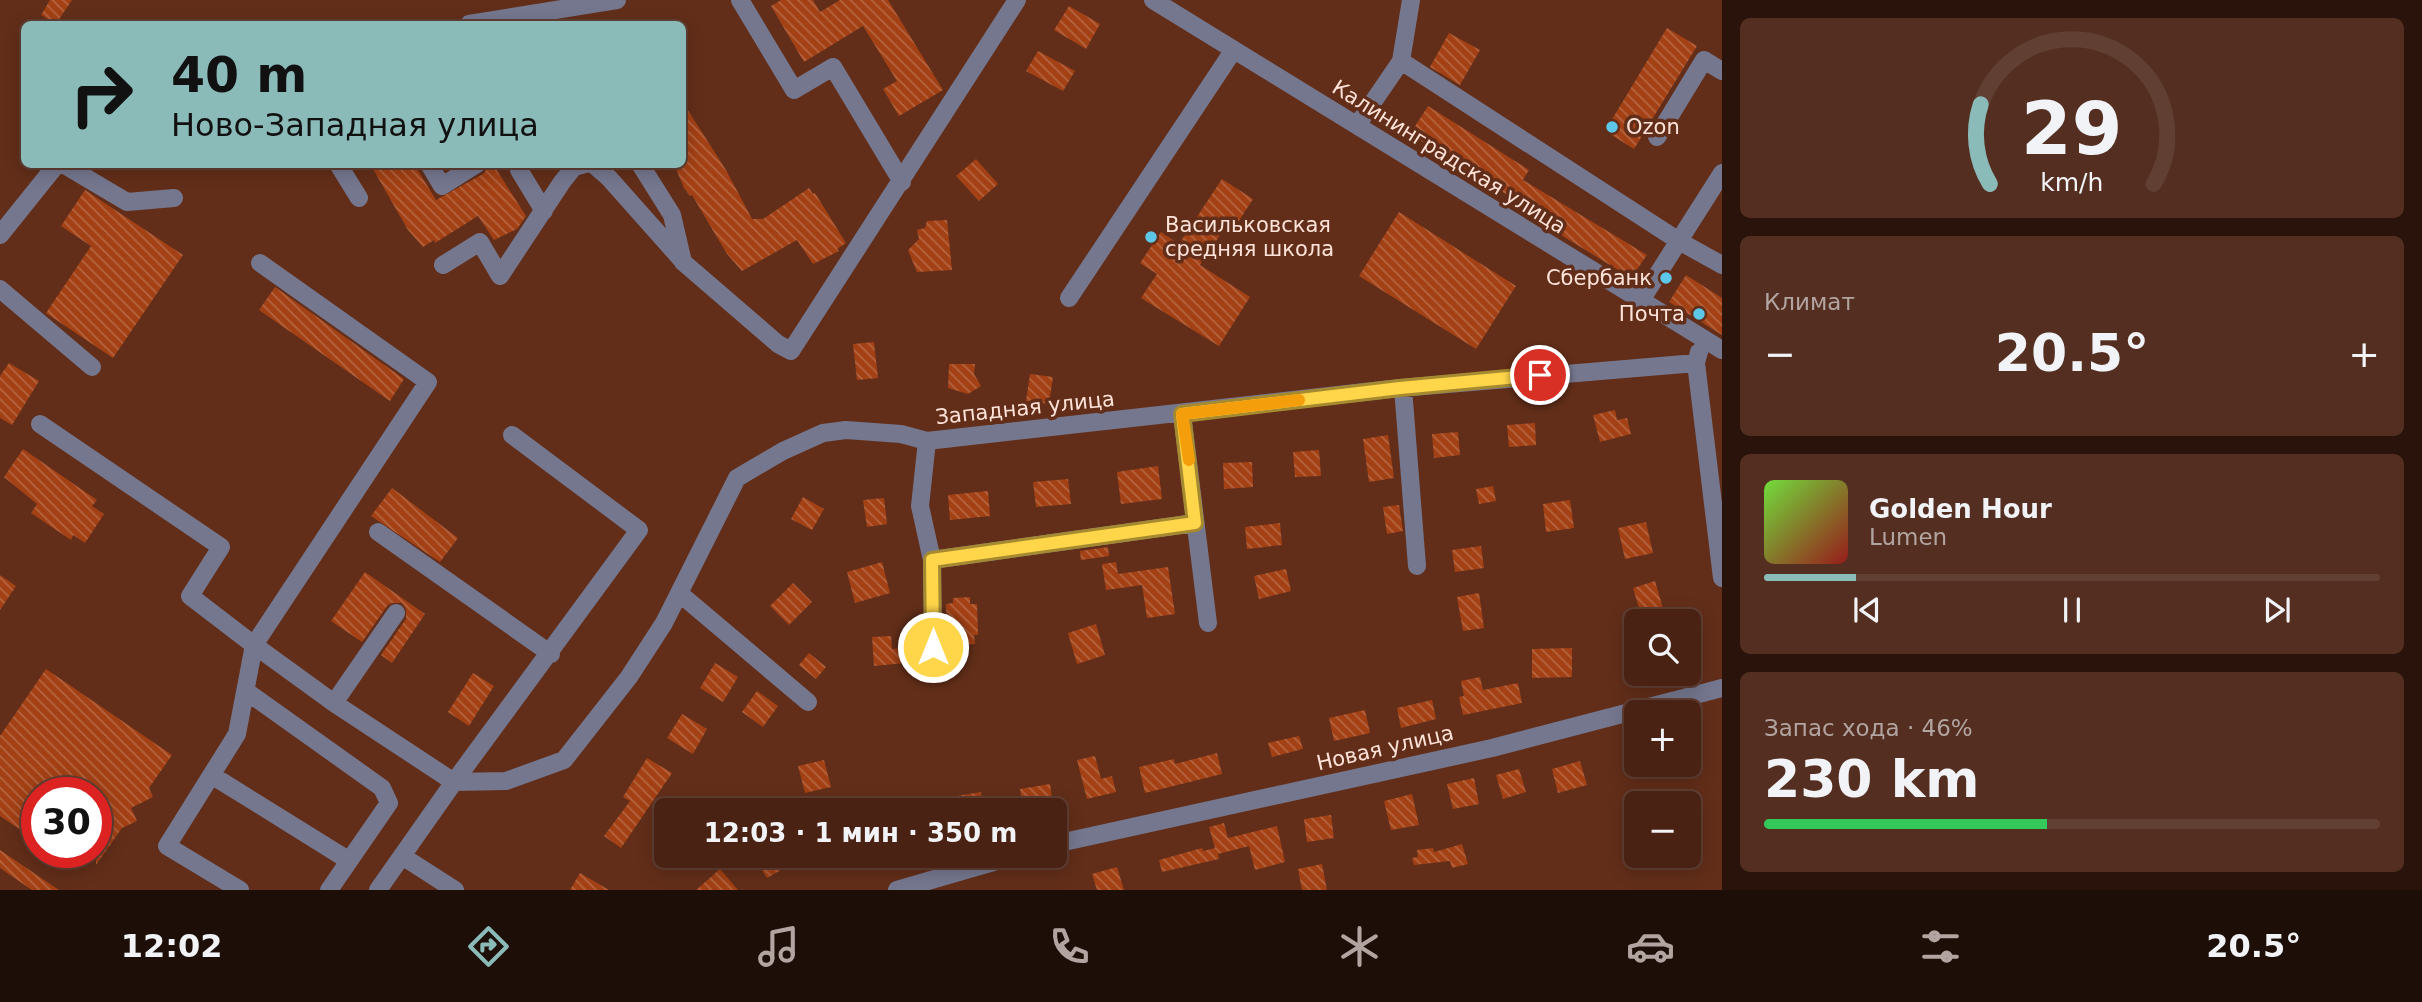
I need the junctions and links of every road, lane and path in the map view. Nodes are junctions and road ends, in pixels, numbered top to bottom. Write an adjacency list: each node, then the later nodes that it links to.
1 (617, 0): 6 (street)
2 (740, 0): 22 (street)
3 (1017, 0): 22 (street)
4 (1153, 0): 7 (street, Калининградская улица)
5 (1411, 0): 8 (street)
6 (488, 21)
7 (1233, 51): 10 (street, Калининградская улица); 33 (street)
8 (1401, 61): 10 (street); 27 (street)
9 (1722, 71): 11 (street)
10 (1358, 124): 34 (street, Калининградская улица)
11 (1657, 137)
12 (54, 168): 26 (street)
13 (70, 168): 23 (street)
14 (340, 168): 24 (street)
15 (431, 168): 16 (street)
16 (471, 168)
17 (522, 168): 25 (street)
18 (573, 168): 25 (street)
19 (598, 168): 28 (street)
20 (642, 168): 28 (street)
21 (1722, 173): 27 (street)
22 (902, 182): 28 (street)
23 (174, 198)
24 (359, 198)
25 (544, 211): 30 (street)
26 (0, 235)
27 (1679, 241): 31 (street); 34 (street)
28 (683, 262)
29 (260, 263): 52 (street)
30 (443, 265)
31 (1722, 265)
32 (0, 289): 38 (street)
33 (1069, 298)
34 (1640, 302): 35 (street, Калининградская улица)
35 (1702, 338): 36 (street, Калининградская улица); 37 (street)
36 (1722, 350)
37 (1696, 363): 39 (street, Западная улица); 48 (street)
38 (92, 368)
39 (1403, 388): 40 (street, Западная улица); 47 (street)
40 (1182, 414): 43 (street, Западная улица); 44 (street)
41 (40, 424): 52 (street)
42 (512, 436): 54 (street)
43 (927, 441): 46 (street); 49 (street, Западная улица)
44 (1195, 523): 46 (street); 51 (street)
45 (378, 532): 54 (street)
46 (932, 560): 53 (street)
47 (1417, 566)
48 (1722, 578)
49 (679, 593): 57 (street); 60 (street, Западная улица)
50 (396, 613): 58 (street)
51 (1208, 623)
52 (254, 646): 56 (street); 58 (street)
53 (933, 647)
54 (551, 654): 60 (street)
55 (1722, 688): 61 (street, Новая улица)
56 (246, 691): 59 (street); 63 (street)
57 (808, 702)
58 (334, 703): 60 (street)
59 (213, 776): 63 (street); 65 (street)
60 (454, 782): 62 (street)
61 (1067, 841)
62 (402, 856): 67 (street); 68 (street)
63 (348, 860): 66 (street)
64 (973, 868): 69 (street)
65 (240, 890)
66 (330, 890)
67 (378, 890)
68 (455, 890)
69 (897, 890)

